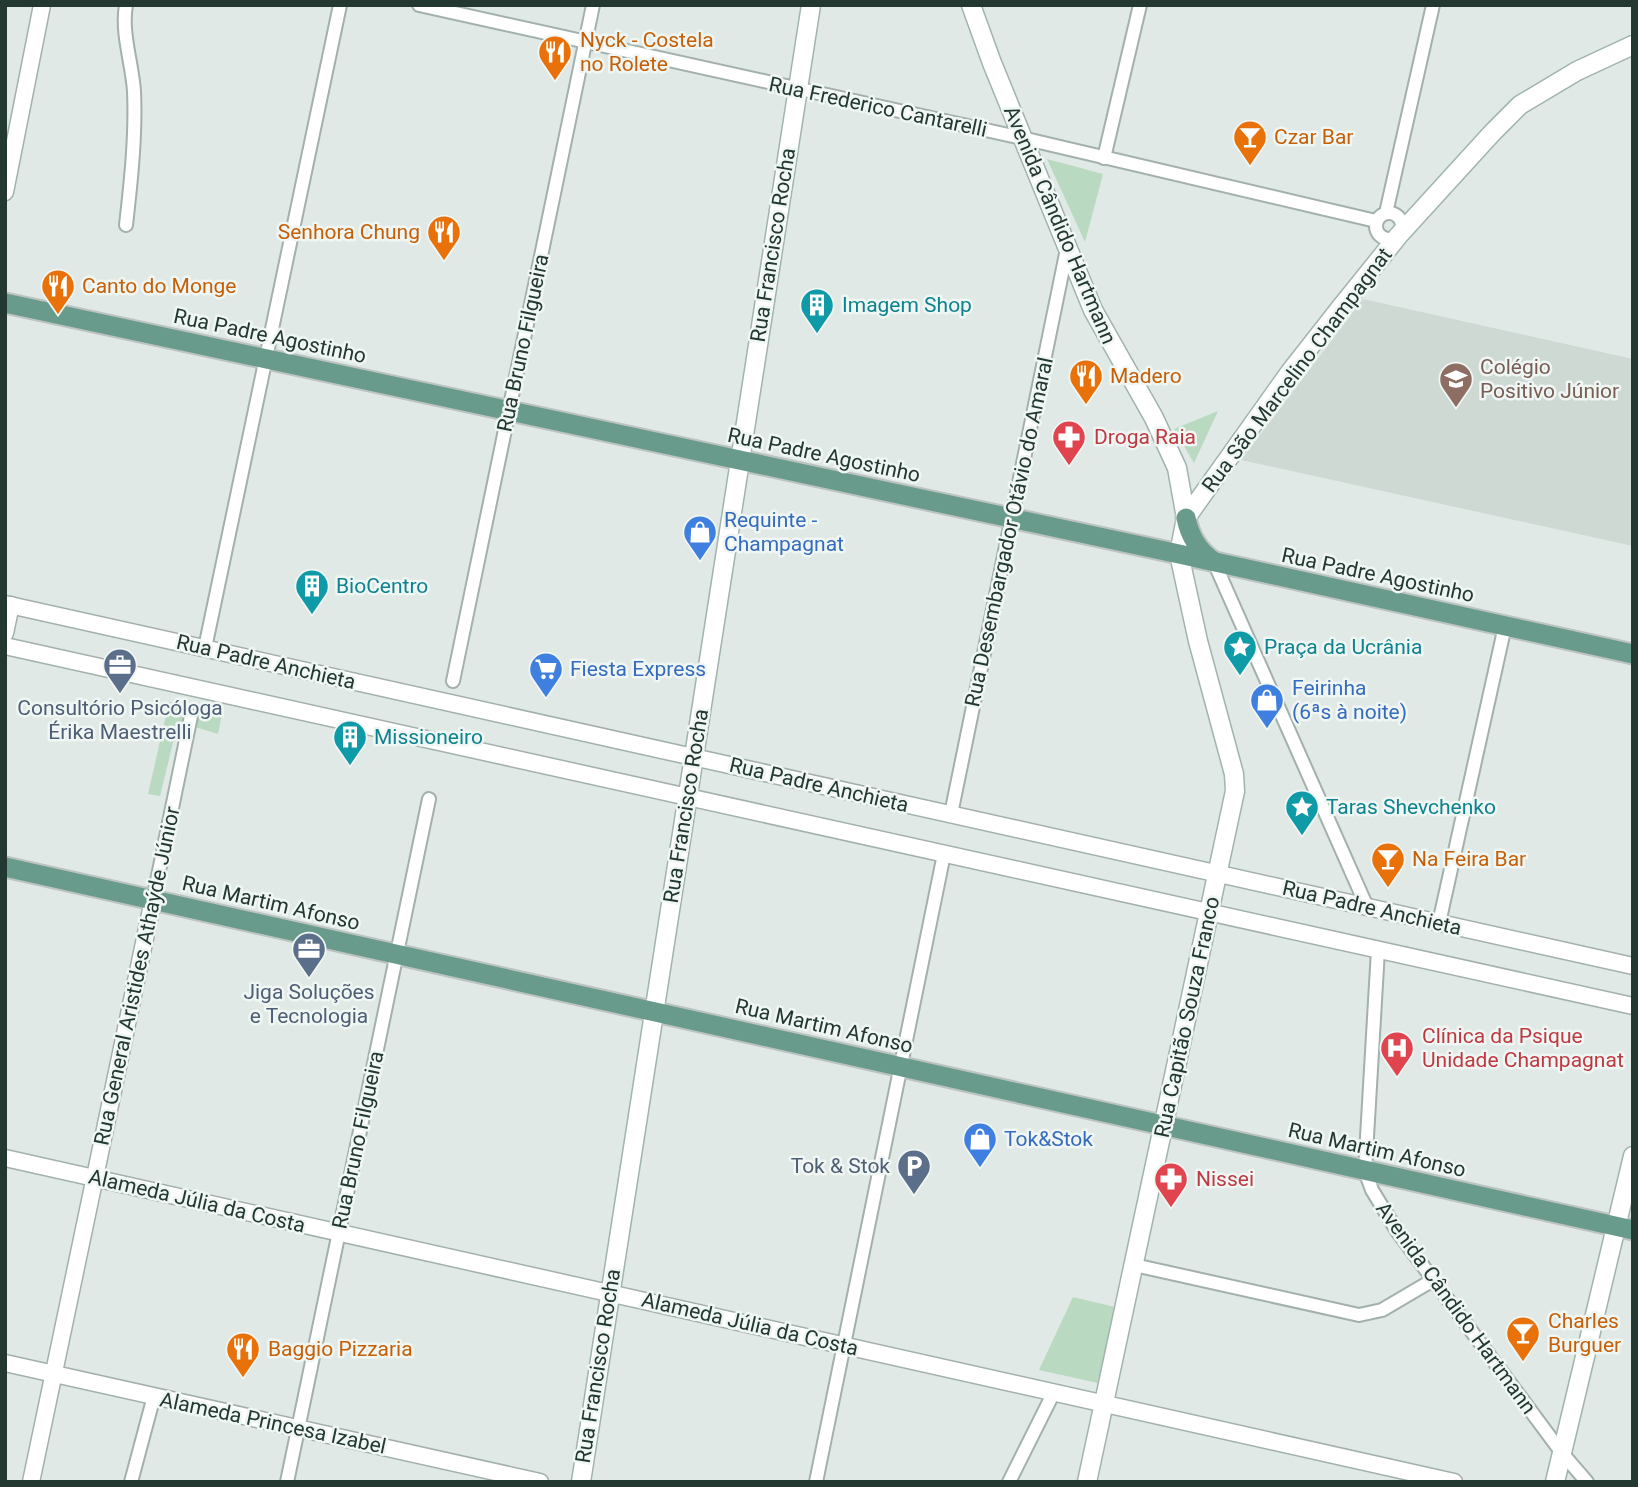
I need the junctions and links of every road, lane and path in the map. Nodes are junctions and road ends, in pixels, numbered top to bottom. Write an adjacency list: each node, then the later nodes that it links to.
1 (42, 5): 15 (street)
2 (126, 5): 17 (street)
3 (340, 5): 21 (street)
4 (419, 5): 10 (street, Rua Frederico Cantarelli)
5 (593, 5): 10 (street, Rua Bruno Filgueira)
6 (811, 5): 12 (main road, Rua Francisco Rocha)
7 (971, 5): 13 (main road, Avenida Cândido Hartmann)
8 (1140, 5): 14 (street)
9 (1433, 5): 16 (street)
10 (586, 42): 12 (street, Rua Frederico Cantarelli); 22 (street, Rua Bruno Filgueira)
11 (1633, 45): 18 (main road, Rua São Marcelino Champagnat)
12 (798, 89): 13 (street, Rua Frederico Cantarelli); 23 (main road, Rua Francisco Rocha)
13 (1022, 138): 14 (street, Rua Frederico Cantarelli); 19 (main road, Avenida Cândido Hartmann)
14 (1104, 158): 16 (street, Rua Frederico Cantarelli)
15 (5, 192)
16 (1381, 217): 18 (street); 18 (street)
17 (126, 225)
18 (1399, 235): 24 (main road, Rua São Marcelino Champagnat)
19 (1067, 249): 24 (main road, Avenida Cândido Hartmann); 25 (street, Rua Desembargador Otávio do Amaral)
20 (5, 303): 21 (main road, Rua Padre Agostinho)
21 (266, 359): 22 (main road, Rua Padre Agostinho); 32 (street)
22 (509, 411): 23 (main road, Rua Padre Agostinho); 34 (street, Rua Bruno Filgueira)
23 (740, 460): 25 (main road, Rua Padre Agostinho); 36 (main road, Rua Francisco Rocha)
24 (1186, 518): 26 (main road, Rua São Marcelino Champagnat); 27 (main road)
25 (1012, 519): 26 (main road, Rua Padre Agostinho); 39 (street, Rua Desembargador Otávio do Amaral)
26 (1180, 554): 27 (main road, Rua Padre Agostinho); 42 (main road, Rua Capitão Souza Franco)
27 (1214, 562): 29 (main road, Rua Padre Agostinho); 44 (street)
28 (8, 604): 30 (street); 32 (street, Rua Padre Anchieta)
29 (1505, 626): 33 (main road, Rua Padre Agostinho); 46 (street)
30 (5, 633)
31 (5, 646): 37 (street, Rua Padre Anchieta)
32 (205, 648): 36 (street, Rua Padre Anchieta)
33 (1633, 654)
34 (453, 681)
35 (191, 716): 43 (street, Rua General Aristides Athaýde Júnior)
36 (693, 757): 37 (main road, Rua Francisco Rocha); 39 (street, Rua Padre Anchieta)
37 (687, 797): 40 (street, Rua Padre Anchieta); 51 (main road, Rua Francisco Rocha)
38 (429, 799): 48 (street, Rua Bruno Filgueira)
39 (951, 814): 42 (street, Rua Padre Anchieta)
40 (944, 854): 45 (street, Rua Padre Anchieta); 52 (street)
41 (5, 867): 43 (main road, Rua Martim Afonso)
42 (1218, 874): 44 (street, Rua Padre Anchieta); 45 (main road, Rua Capitão Souza Franco)
43 (153, 900): 48 (main road, Rua Martim Afonso); 57 (street, Rua General Aristides Athaýde Júnior)
44 (1367, 907): 46 (street, Rua Padre Anchieta)
45 (1210, 913): 47 (street, Rua Padre Anchieta); 53 (main road, Rua Capitão Souza Franco)
46 (1439, 923): 49 (street, Rua Padre Anchieta)
47 (1378, 950): 50 (street, Rua Padre Anchieta); 56 (street, Avenida Cândido Hartmann)
48 (396, 954): 51 (main road, Rua Martim Afonso); 59 (street, Rua Bruno Filgueira)
49 (1633, 966)
50 (1633, 1006)
51 (653, 1012): 52 (main road, Rua Martim Afonso); 62 (main road, Rua Francisco Rocha)
52 (900, 1067): 53 (main road, Rua Martim Afonso); 63 (street)
53 (1164, 1126): 56 (main road, Rua Martim Afonso); 60 (main road, Rua Capitão Souza Franco)
54 (1633, 1156): 58 (main road)
55 (5, 1158): 57 (street, Alameda Júlia da Costa)
56 (1365, 1171): 58 (main road, Rua Martim Afonso); 61 (street, Avenida Cândido Hartmann)
57 (94, 1178): 59 (street, Alameda Júlia da Costa); 65 (street, Rua General Aristides Athaýde Júnior)
58 (1624, 1228): 70 (main road)
59 (339, 1232): 62 (street, Alameda Júlia da Costa); 69 (street, Rua Bruno Filgueira)
60 (1134, 1265): 61 (street); 68 (main road, Rua Capitão Souza Franco)
61 (1433, 1280): 70 (street, Avenida Cândido Hartmann)
62 (610, 1293): 63 (street, Alameda Júlia da Costa); 75 (main road, Rua Francisco Rocha)
63 (843, 1345): 66 (street, Alameda Júlia da Costa); 76 (street)
64 (5, 1363): 65 (street, Alameda Princesa Izabel)
65 (54, 1374): 67 (street, Alameda Princesa Izabel); 71 (street, Rua General Aristides Athaýde Júnior)
66 (1054, 1392): 68 (street, Alameda Júlia da Costa); 77 (street)
67 (154, 1396): 69 (street, Alameda Princesa Izabel); 72 (street)
68 (1104, 1404): 78 (main road, Rua Capitão Souza Franco); 79 (street, Alameda Júlia da Costa)
69 (298, 1428): 73 (street, Rua Bruno Filgueira); 74 (street, Alameda Princesa Izabel)
70 (1562, 1453): 80 (main road); 81 (street, Avenida Cândido Hartmann)
71 (31, 1482)
72 (131, 1482)
73 (287, 1482)
74 (540, 1482)
75 (580, 1482)
76 (816, 1482)
77 (1009, 1482)
78 (1087, 1482)
79 (1454, 1482)
80 (1555, 1482)
81 (1587, 1482)

